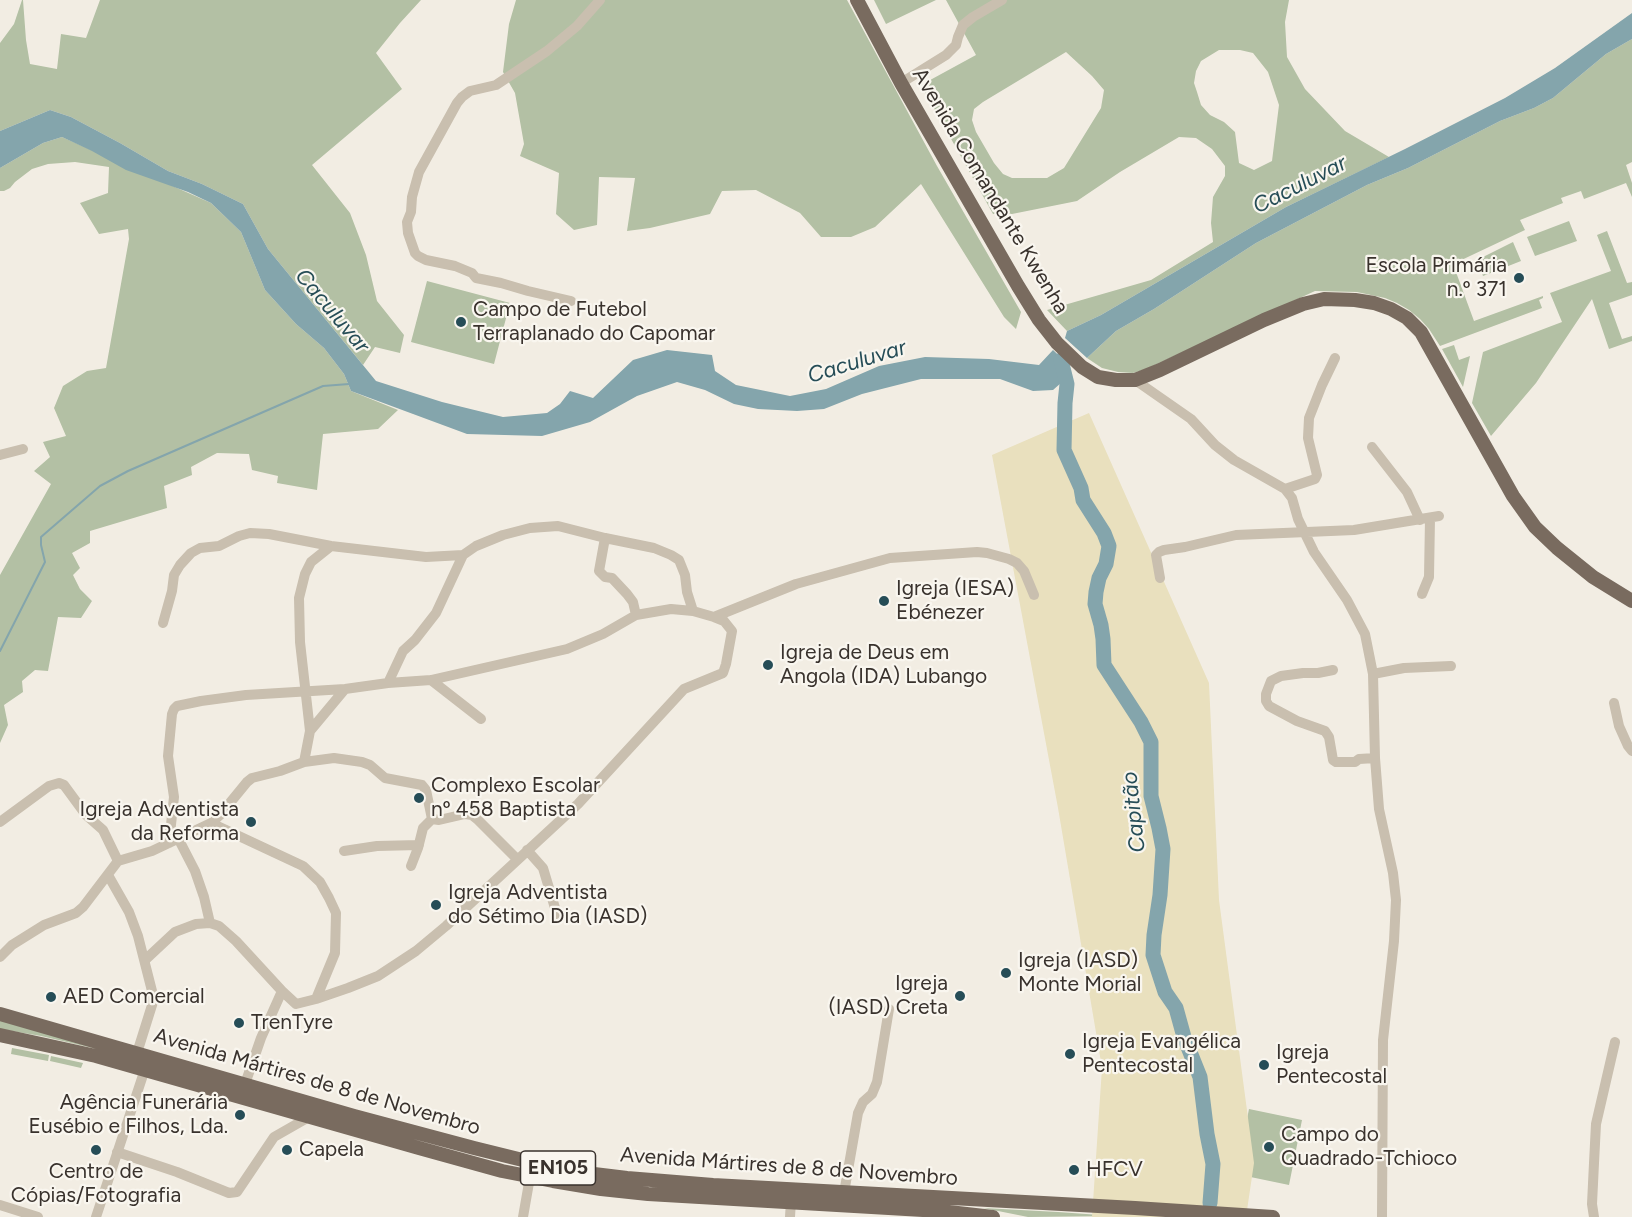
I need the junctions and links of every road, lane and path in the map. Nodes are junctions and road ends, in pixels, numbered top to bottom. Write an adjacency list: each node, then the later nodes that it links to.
1 (600, 0): 5 (street)
2 (857, 0): 4 (main road, Avenida Comandante Kwenha)
3 (1002, 0): 4 (street)
4 (901, 83): 7 (main road, Avenida Comandante Kwenha)
5 (572, 301)
6 (1335, 357): 11 (street)
7 (1135, 380): 11 (street); 20 (main road, Avenida Comandante Kwenha)
8 (1372, 447): 12 (street)
9 (23, 449): 10 (street)
10 (0, 455)
11 (1285, 489): 13 (street)
12 (1429, 518): 13 (street); 18 (street)
13 (1305, 532): 17 (street); 27 (street)
14 (605, 538): 16 (street); 21 (street); 22 (street)
15 (331, 546): 16 (street); 24 (street); 31 (street)
16 (463, 555): 29 (street)
17 (1160, 578)
18 (1422, 594)
19 (1034, 595): 23 (street)
20 (1632, 601)
21 (693, 612): 22 (street); 23 (street)
22 (636, 615): 28 (street)
23 (714, 616): 43 (street)
24 (163, 623)
25 (1451, 666): 27 (street)
26 (1333, 670): 36 (street)
27 (1373, 674): 36 (street)
28 (431, 680): 29 (street); 33 (street)
29 (388, 683): 30 (street)
30 (345, 689): 31 (street); 34 (street)
31 (304, 690): 34 (street); 41 (street)
32 (1614, 703): 35 (street)
33 (481, 719)
34 (310, 731): 37 (street)
35 (1632, 751)
36 (1375, 758): 75 (street)
37 (304, 762): 38 (street); 40 (street)
38 (432, 819): 42 (street); 45 (street)
39 (0, 822): 46 (street)
40 (211, 823): 41 (street); 54 (street)
41 (173, 841): 46 (street); 50 (street)
42 (419, 844): 44 (street); 47 (street)
43 (527, 850): 45 (street); 49 (street)
44 (344, 851)
45 (517, 859): 54 (street)
46 (118, 861): 48 (street)
47 (411, 866)
48 (108, 875): 51 (street); 52 (street)
49 (558, 918)
50 (210, 923): 52 (street); 53 (street)
51 (0, 957)
52 (145, 960): 59 (street)
53 (282, 991): 54 (street); 61 (street)
54 (316, 999)
55 (889, 1009): 65 (street)
56 (0, 1014): 59 (main road, Avenida Mártires de 8 de Novembro / EN105)
57 (0, 1035): 60 (main road, Avenida Mártires de 8 de Novembro / EN105)
58 (1615, 1042): 76 (street)
59 (137, 1053): 61 (main road, Avenida Mártires de 8 de Novembro / EN105)
60 (145, 1069): 62 (main road, Avenida Mártires de 8 de Novembro / EN105); 63 (street)
61 (244, 1084): 65 (main road, Avenida Mártires de 8 de Novembro / EN105)
62 (309, 1117): 63 (street); 64 (main road, Avenida Mártires de 8 de Novembro / EN105)
63 (117, 1152): 70 (street)
64 (530, 1177): 66 (main road, Avenida Mártires de 8 de Novembro / EN105); 71 (street)
65 (844, 1193): 68 (main road, Avenida Mártires de 8 de Novembro / EN105)
66 (791, 1201): 72 (street); 73 (main road, Avenida Mártires de 8 de Novembro / EN105)
67 (0, 1205): 69 (street)
68 (1130, 1213): 74 (main road, Avenida Mártires de 8 de Novembro / EN105)
69 (38, 1217)
70 (96, 1217)
71 (523, 1217)
72 (790, 1217)
73 (993, 1217)
74 (1273, 1217)
75 (1382, 1217)
76 (1594, 1217)

